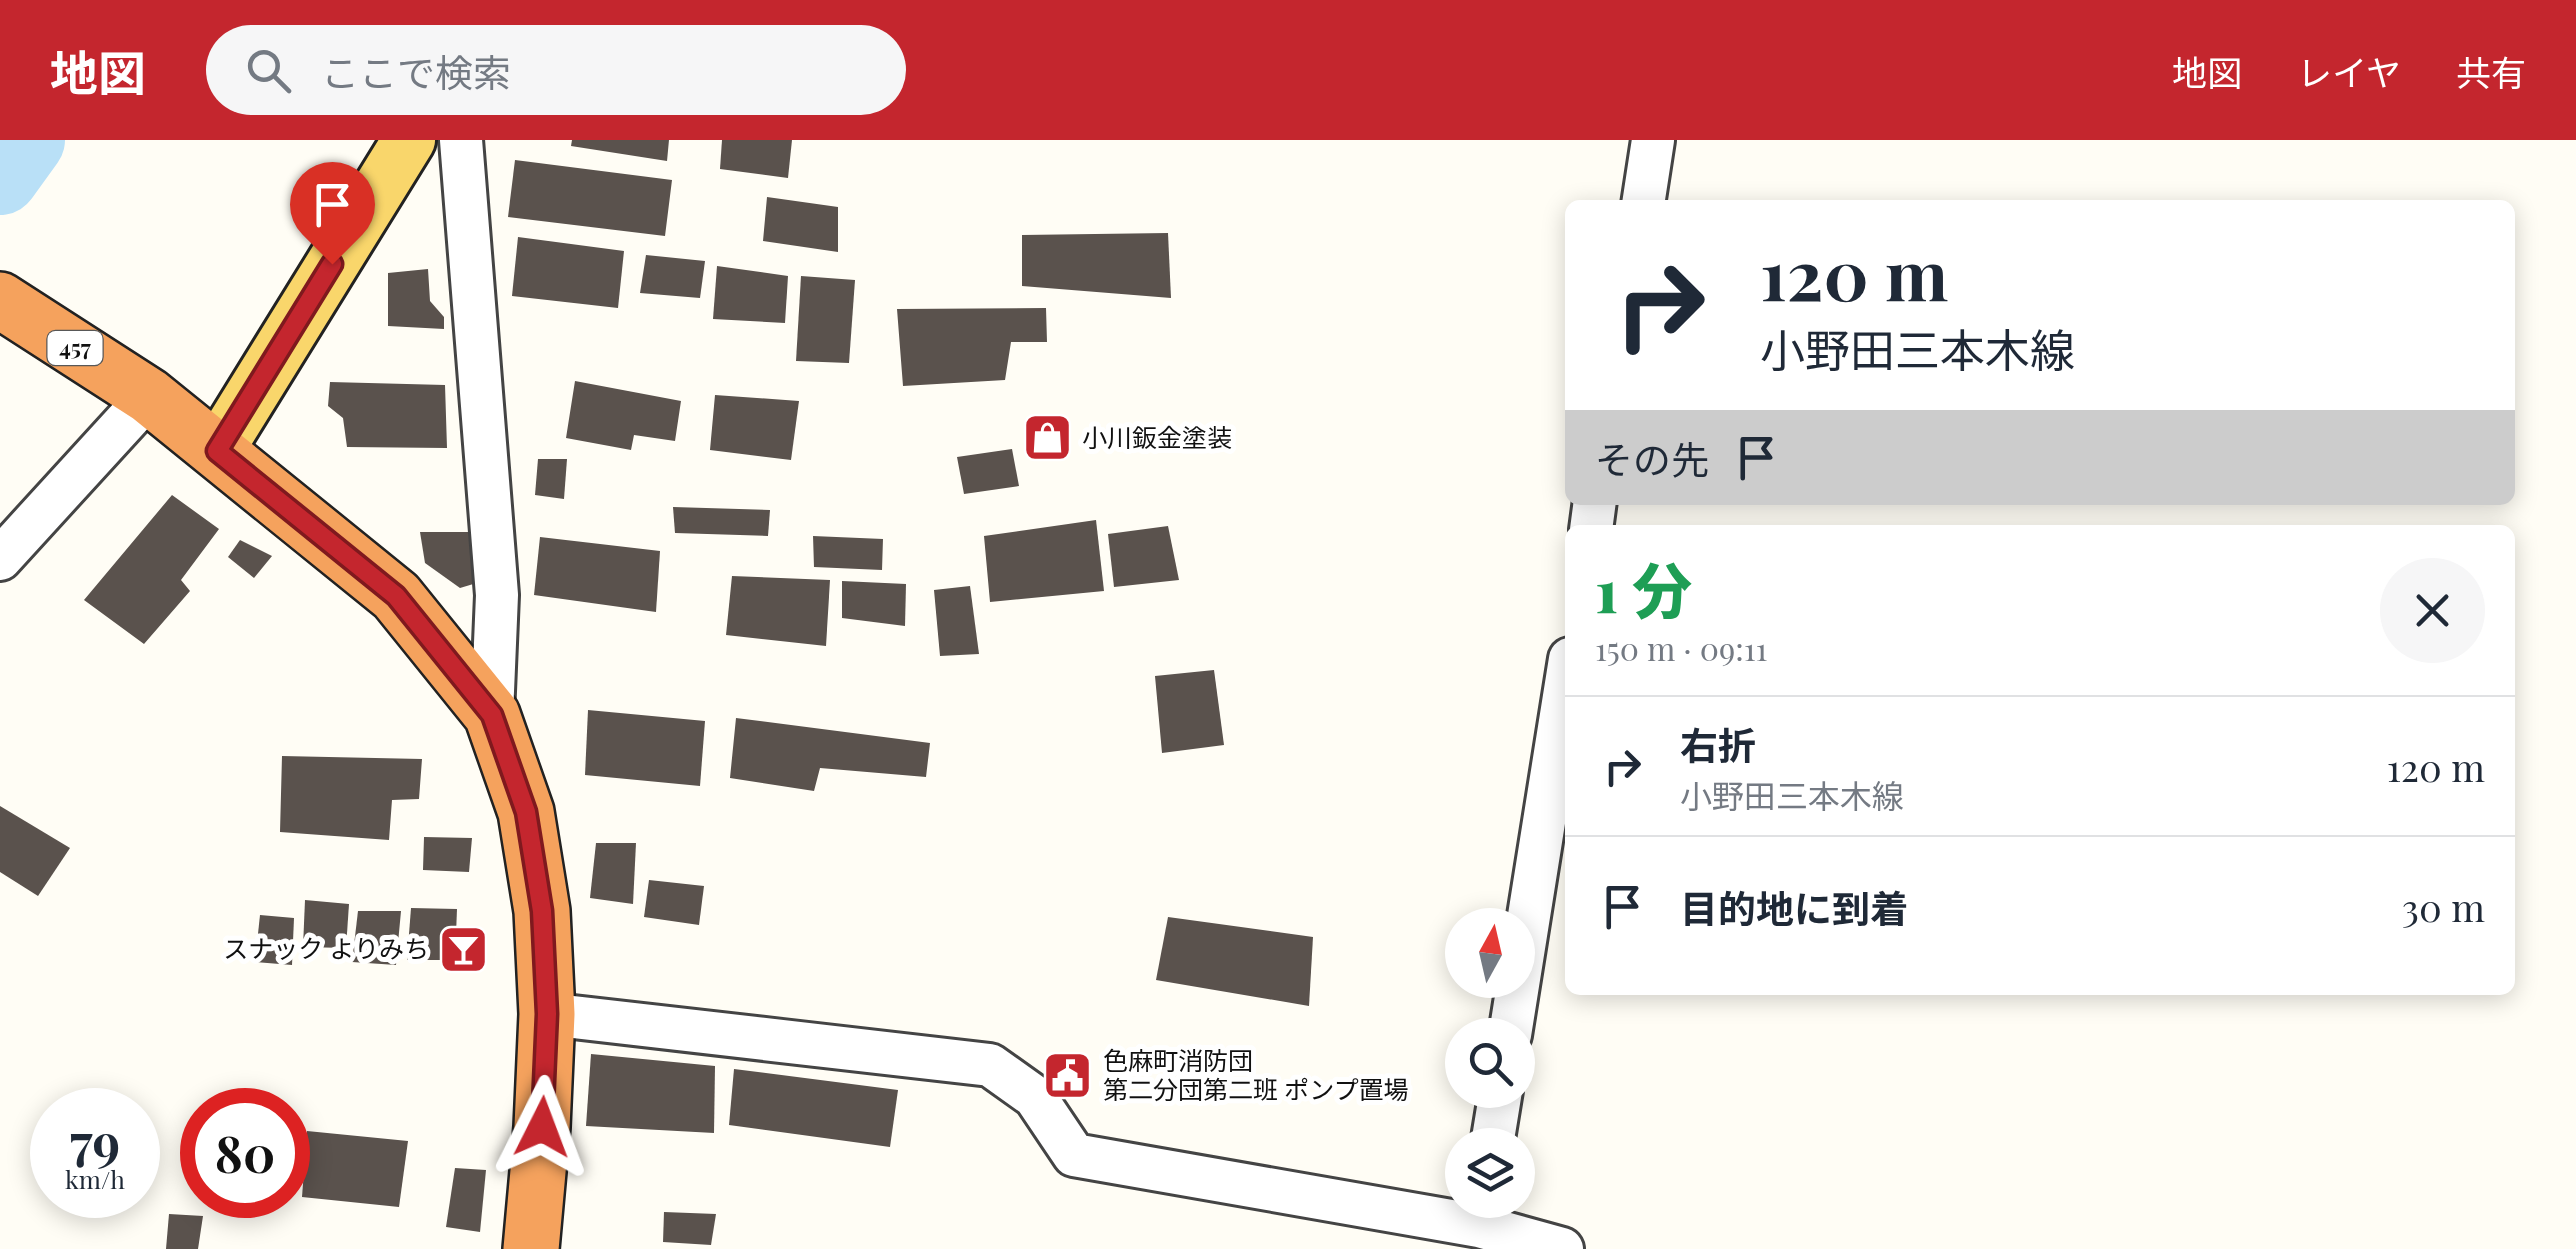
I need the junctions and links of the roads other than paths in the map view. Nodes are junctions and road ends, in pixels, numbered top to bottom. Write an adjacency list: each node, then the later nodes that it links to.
1 (410, 140): 7 (main road)
2 (461, 140): 10 (street)
3 (1653, 140): 4 (street)
4 (1644, 200)
5 (0, 300): 6 (highway, 457)
6 (149, 396): 7 (highway, 457); 8 (street)
7 (217, 451): 10 (highway, 457)
8 (0, 560)
9 (1565, 689): 12 (street)
10 (492, 715): 11 (highway, 457)
11 (547, 1014): 13 (street); 14 (highway, 457)
12 (1513, 1018)
13 (1479, 1225): 15 (street)
14 (532, 1249)
15 (1562, 1249)

